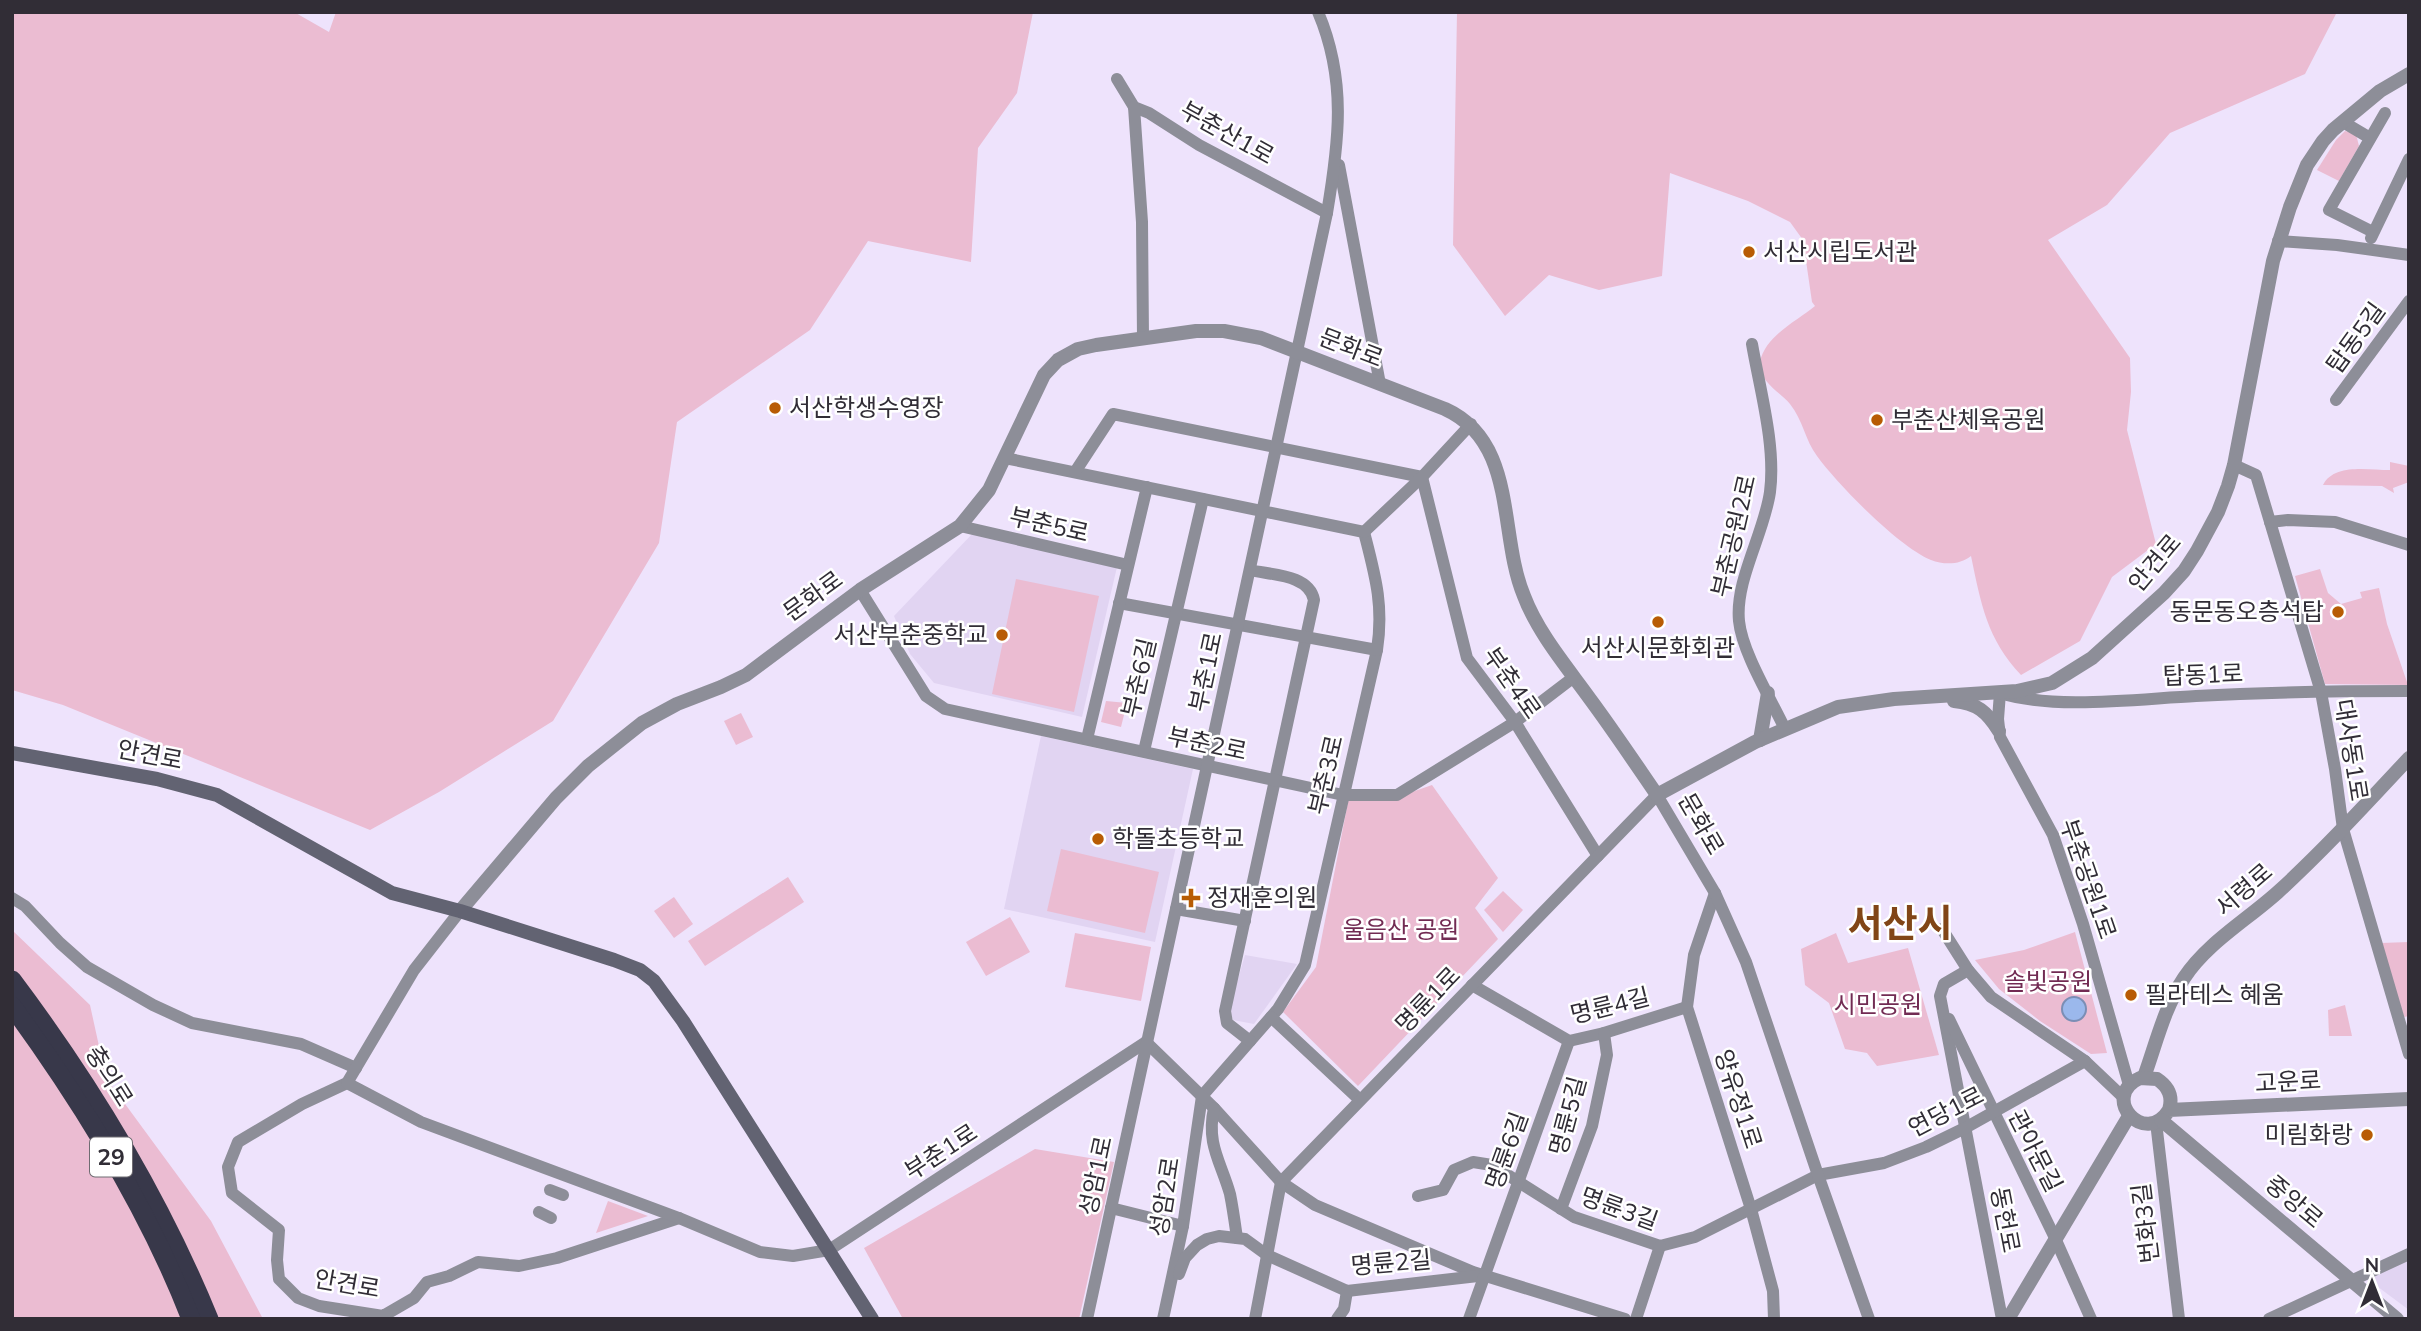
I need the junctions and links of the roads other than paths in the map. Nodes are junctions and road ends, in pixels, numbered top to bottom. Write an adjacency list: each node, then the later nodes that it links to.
1 (1318, 12): 8 (street)
2 (2407, 70): 6 (street, 안견로)
3 (1117, 79): 4 (street)
4 (1134, 107): 10 (street, 부춘산1로); 16 (street)
5 (2385, 113): 7 (street)
6 (2343, 122): 7 (street); 12 (street, 안견로)
7 (2371, 138): 11 (street)
8 (1337, 154): 10 (street); 19 (street)
9 (2407, 168): 11 (street)
10 (1327, 213): 18 (street)
11 (2373, 232): 13 (street)
12 (2278, 241): 13 (street); 24 (street, 안견로)
13 (2369, 249): 14 (street)
14 (2407, 253)
15 (2409, 301): 20 (street, 탑동5길)
16 (1143, 338): 18 (street, 문화로); 23 (street, 문화로)
17 (1752, 344): 46 (street, 부춘공원2로)
18 (1297, 352): 19 (street, 문화로); 22 (street, 부춘1로)
19 (1380, 384): 21 (street, 문화로)
20 (2336, 400)
21 (1471, 424): 26 (street); 42 (street, 문화로)
22 (1277, 447): 25 (street); 26 (street); 29 (street, 부춘1로)
23 (1006, 458): 25 (street); 31 (street, 문화로)
24 (2235, 465): 30 (street, 대사동1로); 44 (street, 안견로)
25 (1075, 472): 27 (street)
26 (1422, 477): 32 (street); 48 (street, 부춘4로)
27 (1146, 487): 28 (street); 34 (street)
28 (1203, 499): 29 (street); 38 (street, 부춘6길)
29 (1263, 511): 32 (street); 35 (street, 부춘1로)
30 (2270, 522): 33 (street); 45 (street, 대사동1로)
31 (960, 526): 34 (street, 부춘5로); 36 (street, 문화로)
32 (1364, 532): 41 (street, 부춘3로)
33 (2409, 545)
34 (1128, 565): 37 (street)
35 (1250, 570): 39 (street, 부춘1로); 40 (street)
36 (860, 590): 51 (street, 부춘2로); 65 (street, 문화로)
37 (1119, 603): 38 (street); 51 (street)
38 (1176, 613): 39 (street, 부춘6길); 53 (street, 부춘6길)
39 (1238, 625): 40 (street, 부춘6길); 56 (street, 부춘1로)
40 (1306, 637): 41 (street, 부춘6길); 57 (street)
41 (1377, 650): 59 (street, 부춘3로)
42 (1574, 677): 48 (street, 부춘2로); 58 (street, 문화로)
43 (2409, 691): 45 (street, 탑동1로)
44 (2000, 692): 45 (street, 탑동1로); 47 (street, 안견로); 50 (street, 부춘공원1로)
45 (2321, 692): 60 (street, 대사동1로)
46 (1768, 693): 49 (street, 부춘공원2로); 52 (street)
47 (1945, 695): 49 (street, 안견로); 50 (street)
48 (1515, 722): 59 (street, 부춘2로); 61 (street, 부춘4로)
49 (1785, 729): 52 (street, 안견로)
50 (1999, 731): 84 (street, 부춘공원1로)
51 (1087, 739): 53 (street, 부춘2로)
52 (1760, 740): 58 (street, 안견로)
53 (1144, 751): 56 (street, 부춘2로)
54 (12, 753): 65 (main road, 안견로)
55 (2409, 758): 60 (street, 서령로)
56 (1207, 765): 57 (street, 부춘2로); 64 (street, 부춘1로)
57 (1275, 780): 59 (street, 부춘2로); 66 (street)
58 (1657, 794): 61 (street, 명륜1로); 62 (street, 문화로)
59 (1343, 795): 74 (street, 부춘3로)
60 (2343, 829): 79 (street, 대사동1로); 82 (street, 서령로)
61 (1598, 856): 70 (street, 명륜1로)
62 (1715, 893): 73 (street, 양유정1로); 93 (street, 문화로)
63 (12, 898): 81 (street)
64 (1175, 909): 66 (street); 78 (street, 부춘1로)
65 (460, 911): 81 (street); 107 (main road, 안견로)
66 (1245, 921): 76 (street)
67 (1942, 929): 68 (street)
68 (1968, 971): 71 (street); 80 (street)
69 (12, 980): 115 (highway, 충의로 / 29)
70 (1472, 985): 77 (street, 명륜4길); 87 (street, 명륜1로)
71 (1941, 1002): 89 (street, 관아문길); 92 (street)
72 (12, 1006): 114 (highway, 충의로 / 29)
73 (1687, 1007): 75 (street, 명륜4길); 101 (street, 양유정1로)
74 (1271, 1017): 76 (street, 부춘3로); 87 (street)
75 (1604, 1033): 77 (street, 명륜4길); 100 (street, 명륜5길)
76 (1250, 1041): 85 (street, 부춘3로)
77 (1569, 1041): 95 (street, 명륜6길)
78 (1146, 1042): 85 (street); 99 (street, 성암1로); 107 (street, 부춘1로)
79 (2409, 1054)
80 (2085, 1061): 84 (street); 89 (street, 연당1로)
81 (356, 1068): 83 (street)
82 (2144, 1077): 84 (street); 91 (street)
83 (347, 1083): 102 (street); 102 (street, 안견로)
84 (2126, 1092): 90 (street)
85 (1202, 1096): 88 (street); 103 (street, 성암2로)
86 (2409, 1099): 91 (street, 고운로)
87 (1360, 1100): 94 (street, 명륜1로)
88 (1214, 1108): 94 (street); 104 (street)
89 (1993, 1112): 92 (street, 연당1로); 105 (street, 관아문길)
90 (2129, 1116): 91 (street, 고운로); 105 (street)
91 (2162, 1117): 111 (street, 중앙로); 129 (street, 번화3길)
92 (1965, 1128): 93 (street, 연당1로); 126 (street, 동헌로)
93 (1818, 1175): 101 (street, 명륜3길); 125 (street, 문화로)
94 (1281, 1182): 109 (street); 110 (street, 명륜2길)
95 (1517, 1182): 98 (street, 명륜3길); 100 (street, 명륜3길); 110 (street, 명륜6길)
96 (550, 1190): 97 (street)
97 (563, 1195)
98 (1418, 1196)
99 (1111, 1208): 103 (street); 117 (street, 성암1로)
100 (1561, 1209): 106 (street, 명륜3길)
101 (1751, 1209): 106 (street, 명륜3길); 124 (street, 양유정1로)
102 (679, 1218): 107 (street)
103 (1183, 1226): 113 (street, 성암2로)
104 (1237, 1238): 109 (street); 113 (street, 성암2로)
105 (2055, 1238): 127 (street); 128 (street, 관아문길)
106 (1660, 1247): 123 (street)
107 (829, 1250): 116 (main road, 안견로)
108 (2409, 1254): 111 (street)
109 (1267, 1255): 112 (street, 명륜2길); 119 (street)
110 (1483, 1275): 112 (street, 명륜2길); 121 (street, 명륜6길); 122 (street, 명륜2길)
111 (2351, 1280): 130 (street); 131 (street, 중앙로)
112 (1348, 1291): 120 (street)
113 (1166, 1304): 118 (street, 성암2로)
114 (191, 1319)
115 (209, 1319)
116 (873, 1319)
117 (1087, 1319)
118 (1163, 1319)
119 (1255, 1319)
120 (1337, 1319)
121 (1469, 1319)
122 (1625, 1319)
123 (1636, 1319)
124 (1774, 1319)
125 (1870, 1319)
126 (2002, 1319)
127 (2008, 1319)
128 (2091, 1319)
129 (2179, 1319)
130 (2270, 1319)
131 (2397, 1319)

